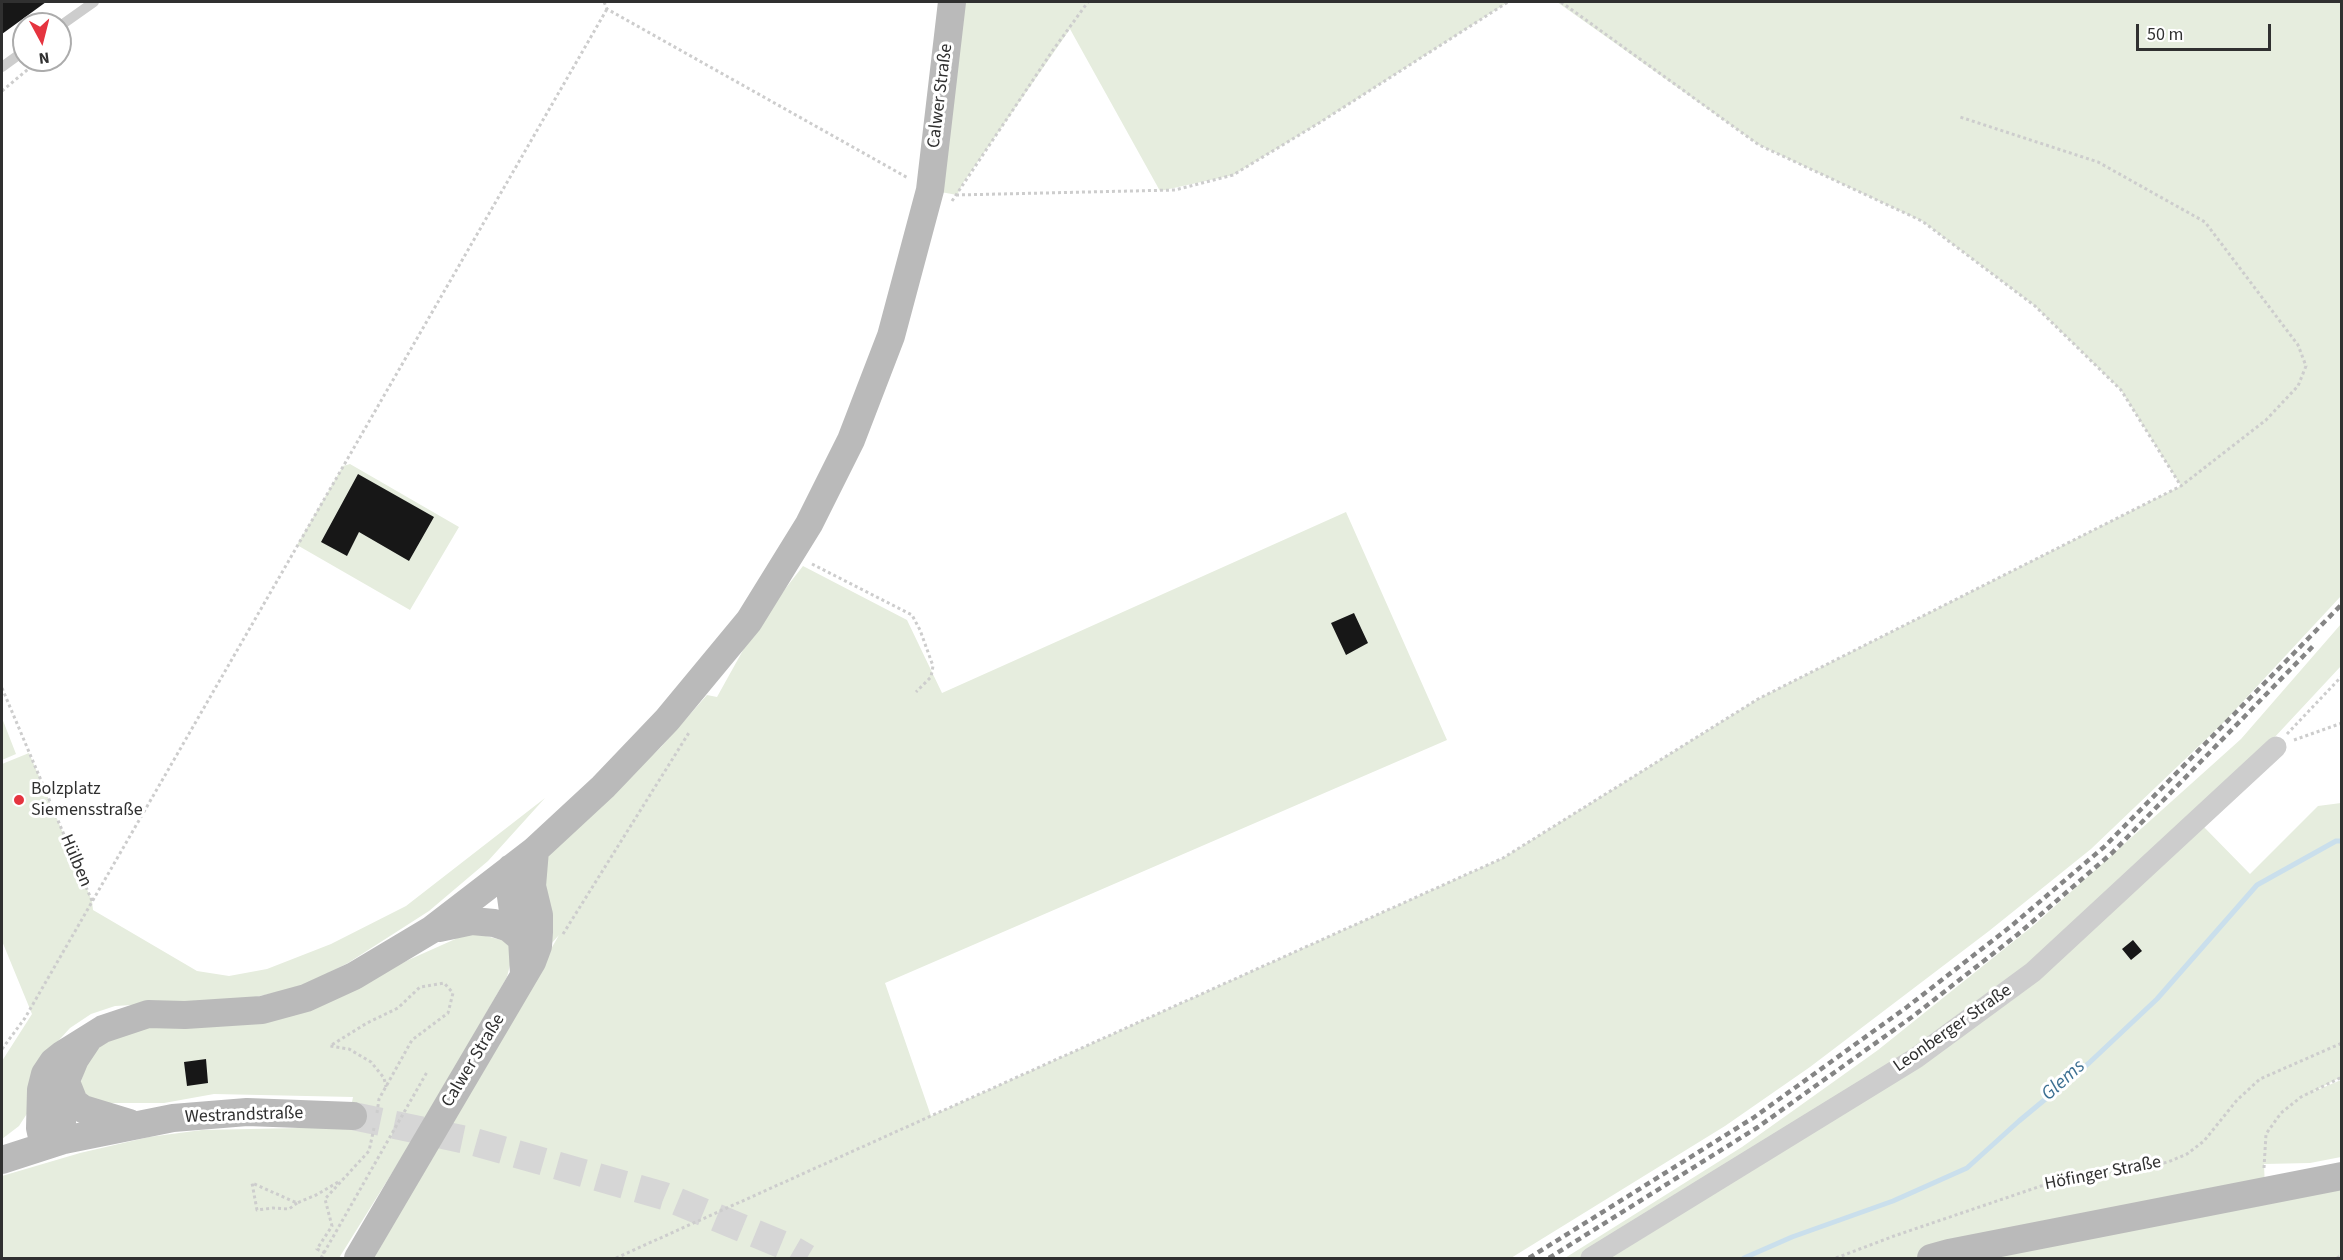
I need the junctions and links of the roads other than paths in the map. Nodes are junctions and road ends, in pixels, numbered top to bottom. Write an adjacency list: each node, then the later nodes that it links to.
1 (94, 2): 3 (lane)
2 (952, 2): 5 (main road, Calwer Straße)
3 (72, 18)
4 (2276, 747): 18 (street, Leonberger Straße)
5 (535, 850): 6 (main road, Calwer Straße); 9 (main road, Calwer Straße)
6 (511, 868): 7 (main road, Calwer Straße); 8 (main road)
7 (431, 930): 8 (main road); 10 (main road)
8 (522, 939): 9 (main road)
9 (524, 974): 17 (main road, Calwer Straße)
10 (92, 1035): 11 (main road); 14 (main road)
11 (66, 1082): 13 (main road); 14 (main road)
12 (353, 1116): 13 (main road, Westrandstraße)
13 (136, 1125): 14 (main road, Westrandstraße)
14 (54, 1143): 15 (main road, Westrandstraße)
15 (2, 1160)
16 (2342, 1176): 19 (main road)
17 (358, 1258)
18 (1591, 1258)
19 (1931, 1258)

